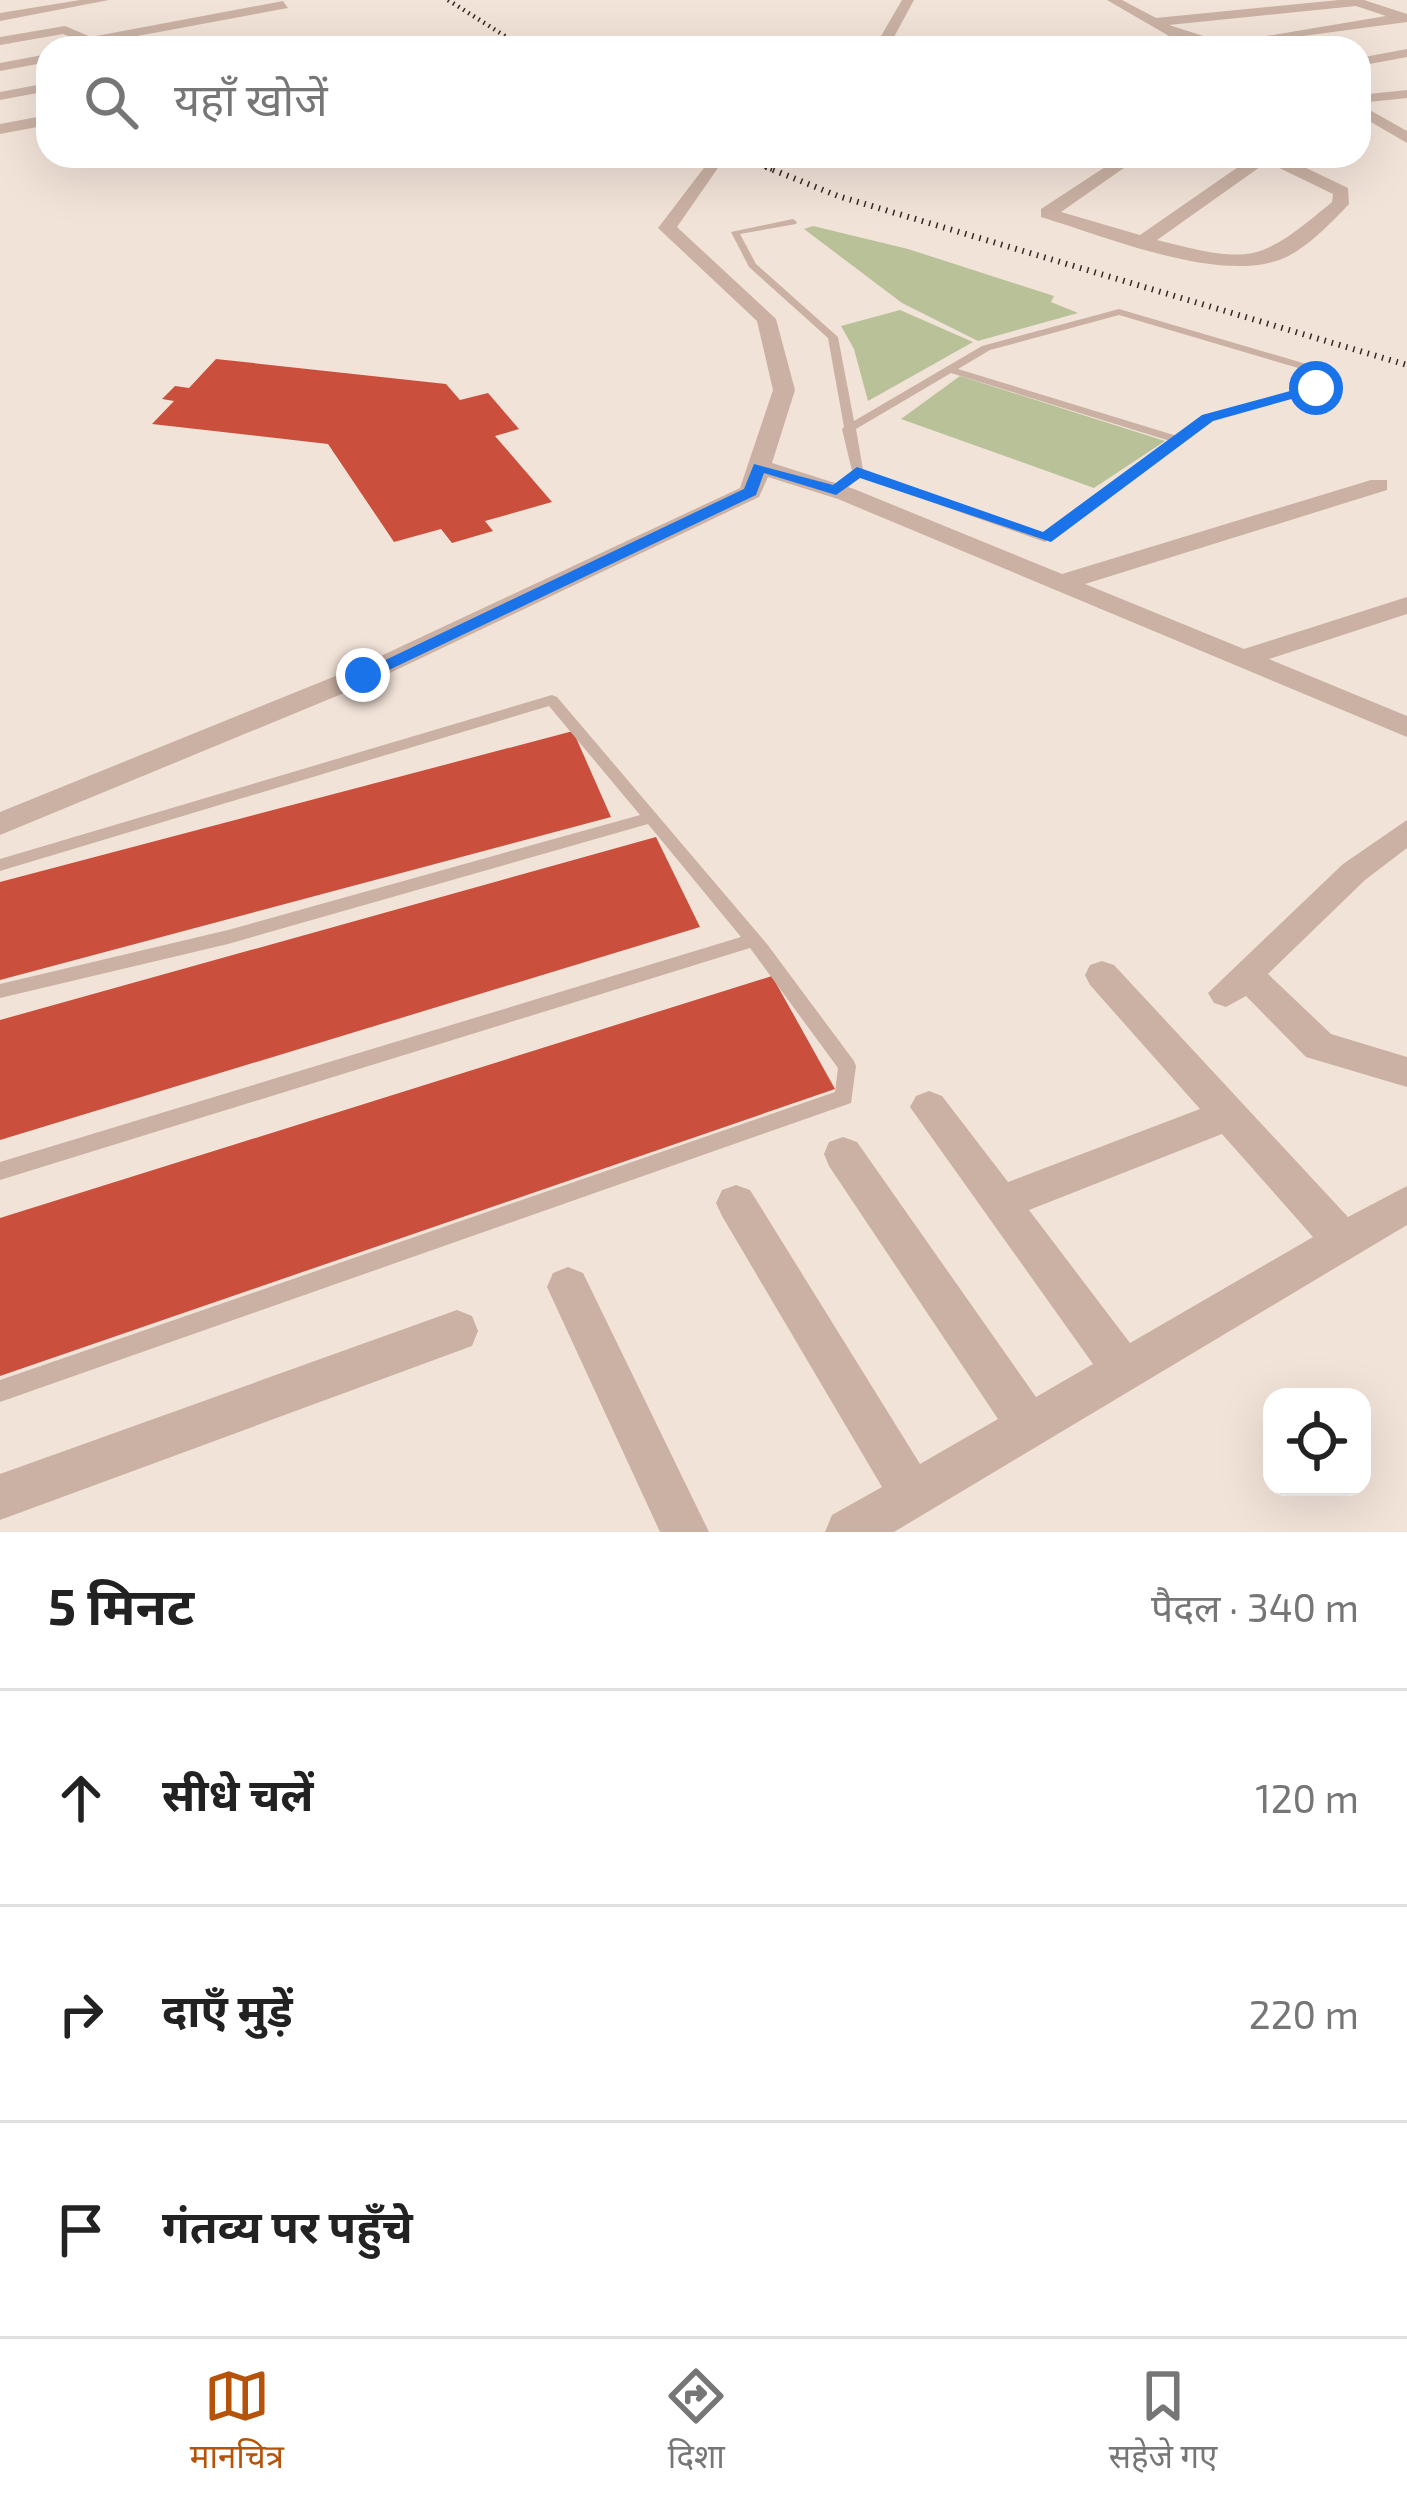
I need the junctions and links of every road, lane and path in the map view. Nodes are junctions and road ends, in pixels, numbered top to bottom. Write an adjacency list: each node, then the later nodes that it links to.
1 (908, 0): 14 (street)
2 (1113, 0): 10 (street)
3 (1404, 0): 6 (street)
4 (108, 1): 7 (street)
5 (283, 5): 11 (street)
6 (1384, 9): 9 (street); 10 (street)
7 (0, 17)
8 (131, 17): 11 (street)
9 (1404, 17): 16 (street)
10 (1156, 22): 15 (street)
11 (148, 31): 13 (street)
12 (74, 36): 17 (street)
13 (127, 36)
14 (888, 36)
15 (1195, 36)
16 (1291, 36)
17 (0, 41)
18 (1407, 53): 20 (street)
19 (36, 60): 21 (street)
20 (1371, 60)
21 (0, 67)
22 (36, 89): 24 (street)
23 (1407, 94): 25 (street)
24 (0, 96)
25 (1371, 98)
26 (1371, 115): 28 (street)
27 (36, 122): 30 (street)
28 (1386, 122): 29 (street); 31 (street)
29 (1371, 125)
30 (0, 129)
31 (1406, 137)
32 (710, 168): 41 (street)
33 (1115, 168): 37 (street)
34 (1249, 168): 37 (street)
35 (1291, 168): 37 (street)
36 (793, 221): 39 (lane)
37 (1145, 240)
38 (948, 369): 39 (lane); 40 (lane); 40 (lane)
39 (848, 429): 42 (lane)
40 (1179, 440): 42 (lane)
41 (759, 467): 44 (street); 50 (street)
42 (857, 472): 44 (lane)
43 (1379, 485): 45 (street)
44 (836, 490): 45 (street)
45 (1064, 582): 47 (street)
46 (1407, 605): 47 (street)
47 (1245, 658): 48 (street)
48 (1407, 727)
49 (651, 818): 52 (lane); 53 (lane); 55 (lane)
50 (0, 824)
51 (1407, 831): 56 (street)
52 (0, 865)
53 (753, 940): 60 (lane); 68 (lane)
54 (1102, 975): 58 (street)
55 (0, 991)
56 (1407, 1072)
57 (929, 1107): 62 (street)
58 (1228, 1115): 62 (street); 64 (street)
59 (843, 1154): 69 (street)
60 (0, 1171)
61 (736, 1203): 70 (street)
62 (1000, 1203): 67 (street)
63 (1407, 1204): 64 (street)
64 (1344, 1242): 67 (street)
65 (568, 1287): 72 (street)
66 (457, 1331): 71 (street)
67 (1124, 1370): 69 (street)
68 (0, 1391)
69 (1029, 1426): 70 (street)
70 (913, 1495): 73 (street)
71 (0, 1496)
72 (685, 1532)
73 (849, 1532)

